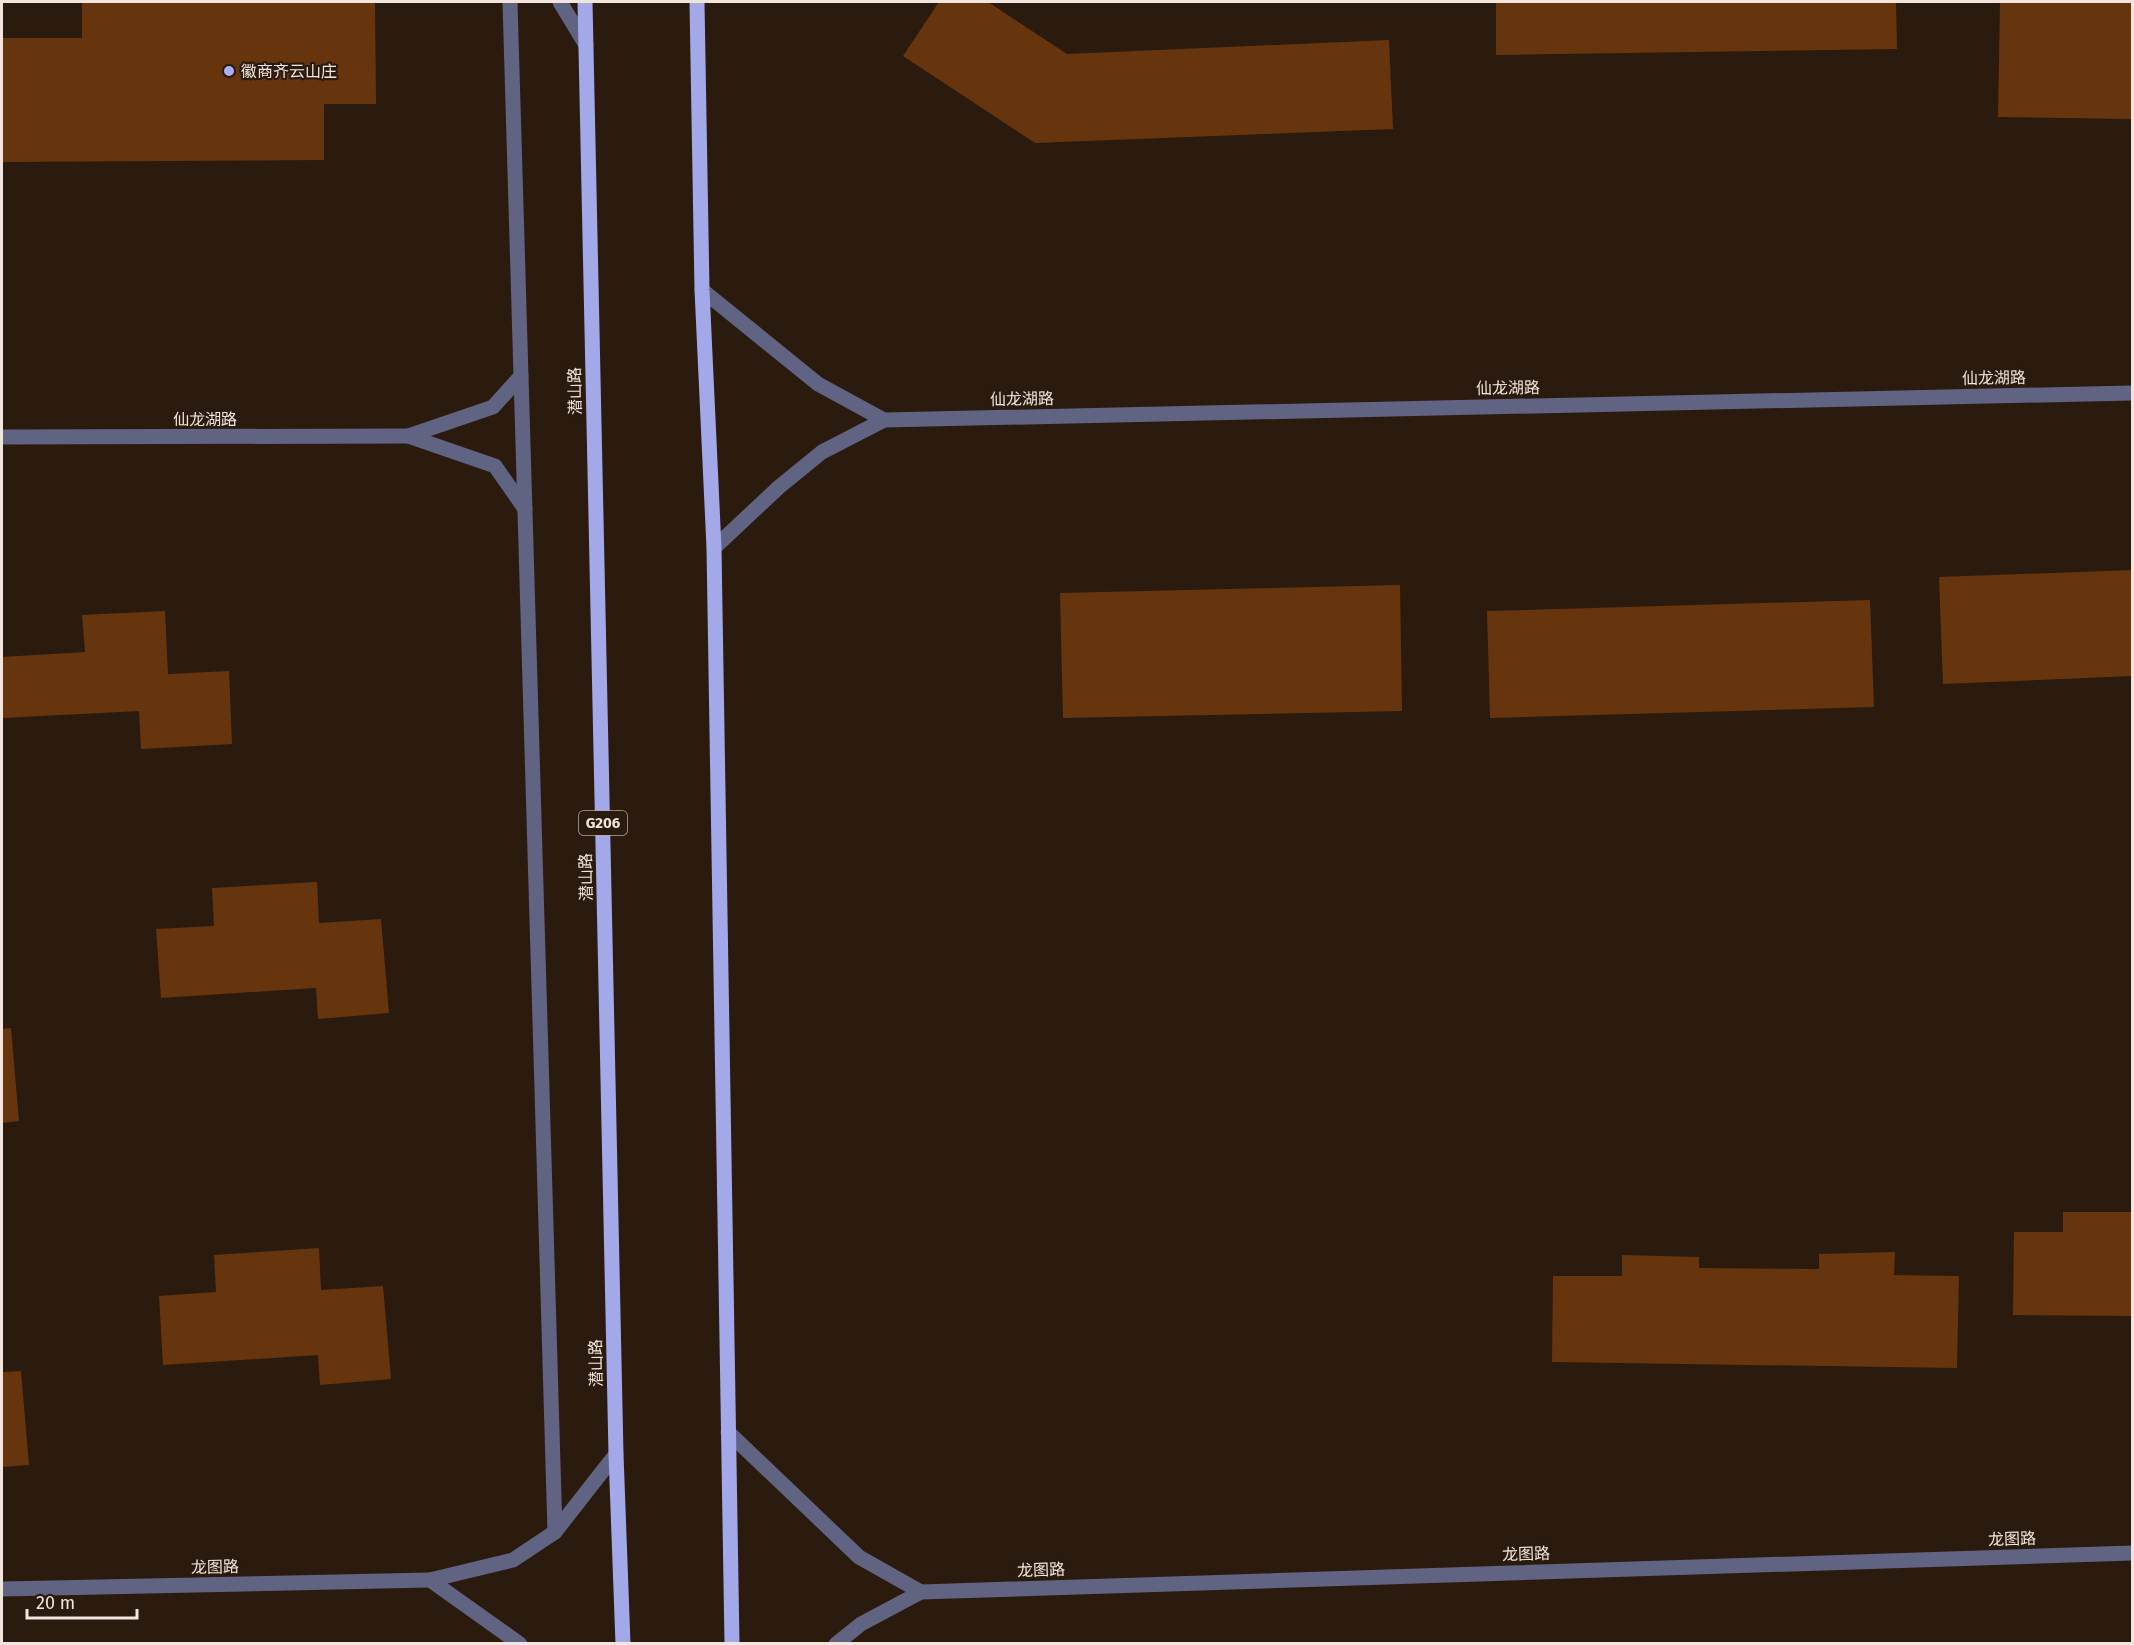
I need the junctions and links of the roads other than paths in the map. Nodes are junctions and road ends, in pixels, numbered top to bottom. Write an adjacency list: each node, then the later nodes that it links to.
1 (510, 2): 7 (street)
2 (560, 2): 5 (street)
3 (585, 2): 5 (main road, 潜山路 / G206)
4 (697, 2): 6 (main road)
5 (586, 45): 15 (main road, 潜山路 / G206)
6 (702, 290): 9 (street); 13 (main road)
7 (521, 376): 10 (street); 12 (street)
8 (2133, 393): 9 (street, 仙龙湖路)
9 (884, 420): 13 (street)
10 (408, 436): 11 (street, 仙龙湖路); 12 (street)
11 (2, 437)
12 (525, 508): 16 (street)
13 (714, 548): 14 (main road)
14 (728, 1432): 20 (street); 23 (main road)
15 (616, 1454): 16 (street, 龙图路); 22 (main road, 潜山路 / G206)
16 (555, 1532): 18 (street, 龙图路)
17 (2133, 1553): 20 (street, 龙图路)
18 (430, 1580): 19 (street, 龙图路); 21 (street)
19 (2, 1589)
20 (921, 1592): 24 (street)
21 (520, 1644)
22 (624, 1644)
23 (732, 1644)
24 (836, 1644)

